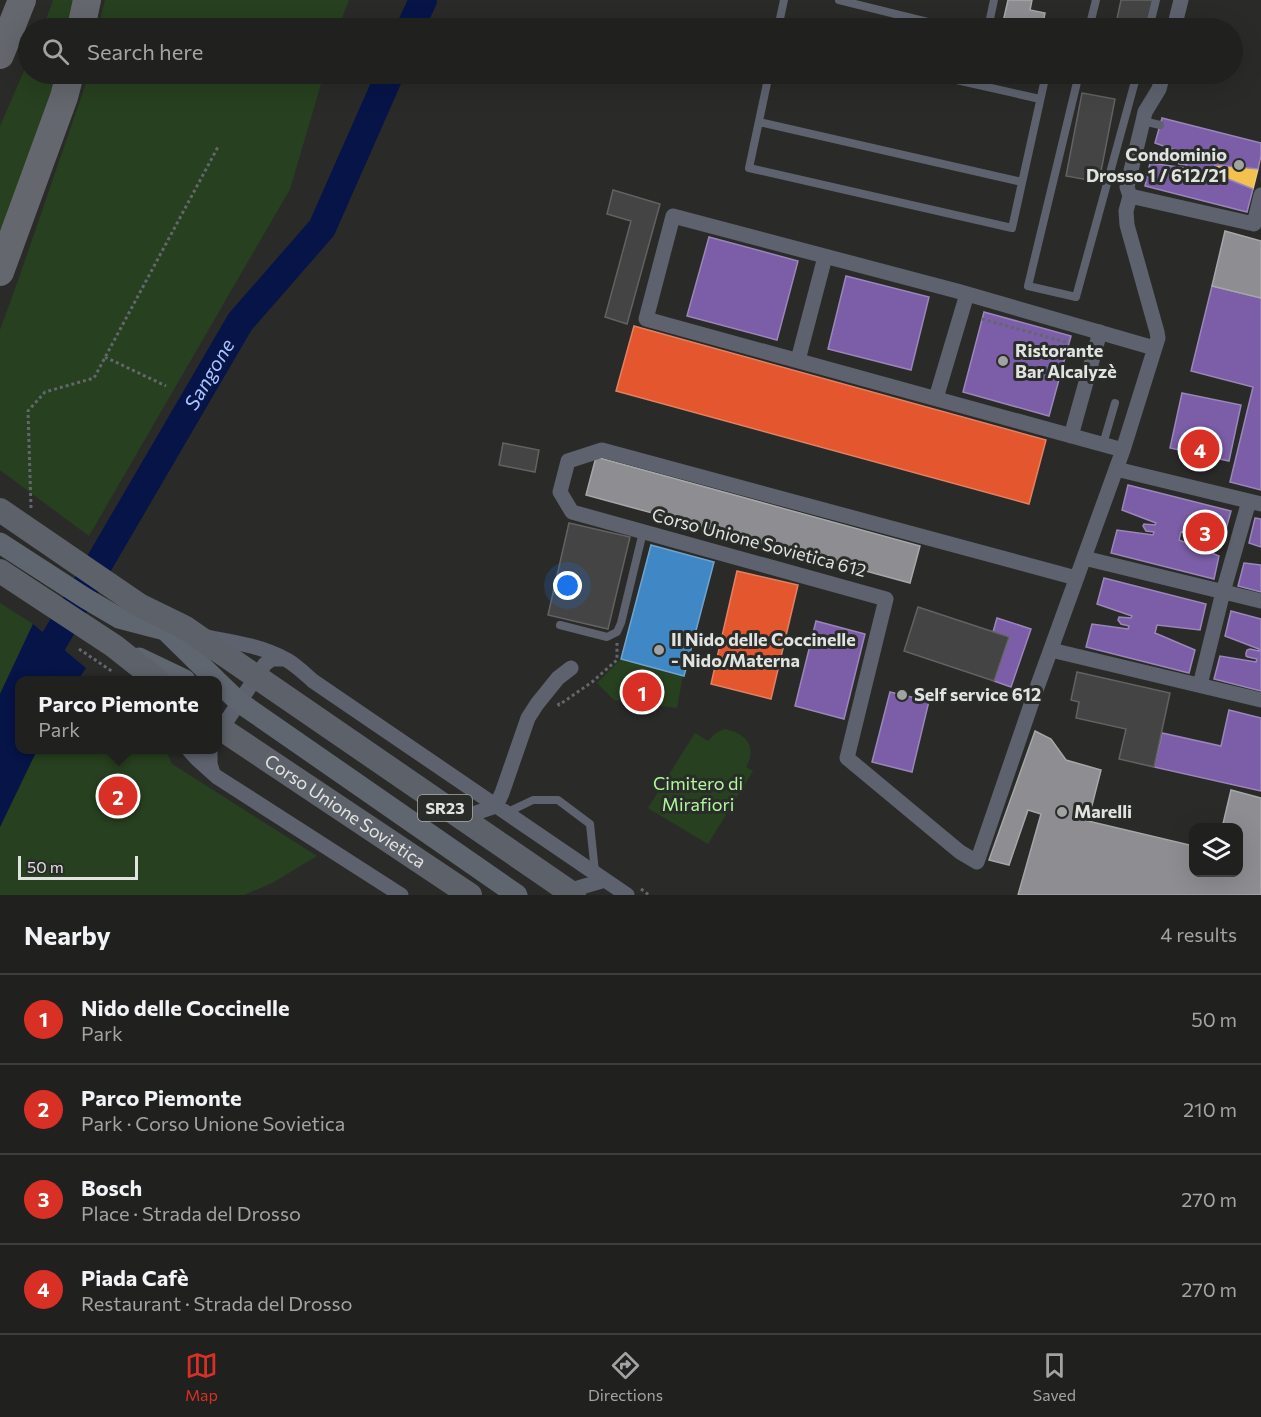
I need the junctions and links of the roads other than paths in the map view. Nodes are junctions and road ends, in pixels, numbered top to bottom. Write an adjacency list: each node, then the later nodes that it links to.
1 (22, 0): 16 (highway)
2 (87, 0): 9 (highway)
3 (784, 0): 10 (lane)
4 (839, 0): 11 (lane)
5 (994, 0): 12 (lane)
6 (1096, 0): 13 (lane)
7 (1156, 0): 14 (lane)
8 (1181, 0): 15 (street)
9 (83, 18)
10 (780, 18)
11 (912, 18)
12 (990, 18)
13 (1092, 18)
14 (1152, 18)
15 (1176, 18)
16 (0, 56)
17 (67, 84): 32 (highway)
18 (767, 84): 26 (lane)
19 (974, 84): 24 (lane)
20 (1044, 84): 24 (lane)
21 (1077, 84): 22 (lane)
22 (1134, 84)
23 (1160, 84): 25 (street, Corso Unione Sovietica 612)
24 (1040, 99): 28 (lane)
25 (1143, 121): 27 (lane); 30 (street, Corso Unione Sovietica 612)
26 (759, 122): 28 (lane); 28 (lane)
27 (1160, 125)
28 (1022, 182)
29 (1261, 195): 30 (street)
30 (1130, 196): 35 (street, Corso Unione Sovietica 612)
31 (825, 257): 33 (street); 36 (street); 36 (street)
32 (0, 272)
33 (968, 294): 34 (street); 37 (street)
34 (1100, 332): 35 (street); 39 (street)
35 (1154, 348): 41 (street, Corso Unione Sovietica 612)
36 (798, 360): 37 (street)
37 (936, 398): 39 (street)
38 (1115, 403): 40 (lane)
39 (1071, 435): 40 (street)
40 (1103, 444): 41 (street)
41 (1123, 450): 42 (street, Corso Unione Sovietica 612)
42 (1116, 469): 43 (street); 47 (street, Corso Unione Sovietica 612)
43 (1255, 503): 50 (street)
44 (0, 510): 53 (main road, SR23)
45 (643, 532): 49 (street, Corso Unione Sovietica 612); 54 (lane); 57 (street, Corso Unione Sovietica 612)
46 (0, 543): 51 (street)
47 (1084, 558): 49 (street, Corso Unione Sovietica 612); 50 (street)
48 (4, 575): 51 (main road)
49 (1076, 578): 57 (street, Corso Unione Sovietica 612)
50 (1223, 592): 52 (street); 64 (street)
51 (61, 597): 53 (street); 56 (main road)
52 (1261, 601)
53 (129, 607): 55 (main road, SR23); 62 (street)
54 (560, 625)
55 (197, 636): 58 (street); 63 (main road, SR23)
56 (102, 647): 60 (main road); 61 (street)
57 (1051, 650): 64 (street)
58 (284, 659): 63 (street); 74 (street)
59 (571, 668): 74 (street)
60 (149, 676)
61 (172, 676)
62 (212, 676)
63 (256, 676): 68 (street); 75 (main road, SR23)
64 (1200, 685): 67 (street)
65 (222, 686): 68 (street)
66 (222, 696): 68 (street)
67 (1261, 700)
68 (238, 702): 69 (street); 80 (street, Corso Unione Sovietica)
69 (222, 726)
70 (222, 739): 79 (main road, Corso Unione Sovietica)
71 (192, 754): 73 (street)
72 (212, 754): 73 (street)
73 (213, 773): 78 (street)
74 (501, 809): 75 (street); 76 (street); 76 (lane)
75 (461, 819): 77 (main road, SR23)
76 (600, 877): 77 (street); 81 (street)
77 (571, 893)
78 (402, 895)
79 (470, 895)
80 (517, 895)
81 (627, 895)

